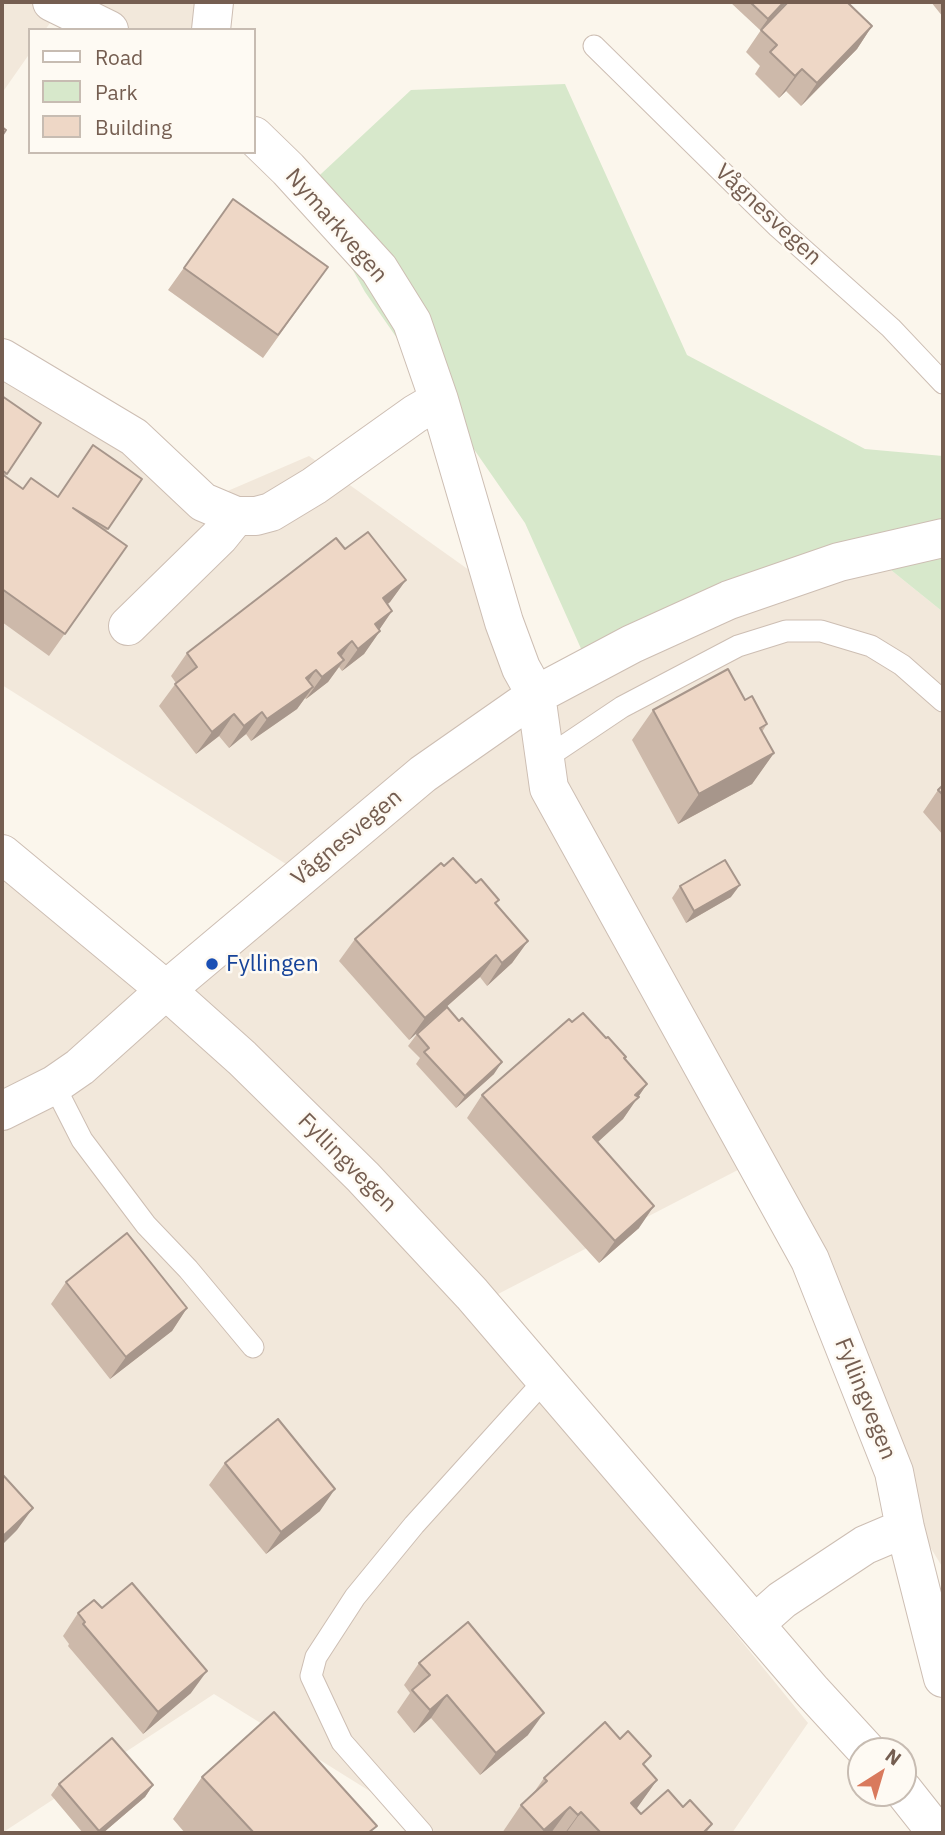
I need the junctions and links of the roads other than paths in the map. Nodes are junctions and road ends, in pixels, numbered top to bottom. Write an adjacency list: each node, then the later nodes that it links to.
1 (52, 2): 3 (street)
2 (215, 2): 4 (street)
3 (105, 28)
4 (211, 28)
5 (594, 46): 8 (lane, Vågnesvegen)
6 (256, 138): 9 (street, Nymarkvegen)
7 (2, 358): 10 (street)
8 (943, 383)
9 (439, 400): 10 (street); 13 (street, Nymarkvegen)
10 (236, 516): 12 (street)
11 (943, 538): 13 (street, Vågnesvegen)
12 (128, 626)
13 (536, 695): 15 (street); 17 (street, Vågnesvegen)
14 (943, 701): 15 (lane)
15 (546, 758): 22 (street, Fyllingvegen)
16 (2, 854): 17 (street, Fyllingvegen)
17 (166, 990): 18 (street); 21 (street, Fyllingvegen)
18 (54, 1085): 19 (street); 20 (lane)
19 (2, 1111)
20 (253, 1347)
21 (545, 1380): 23 (street, Fyllingvegen); 27 (lane)
22 (905, 1528): 23 (street); 24 (street, Fyllingvegen)
23 (755, 1624): 25 (street, Fyllingvegen)
24 (943, 1678)
25 (855, 1737)
26 (916, 1807): 28 (street)
27 (422, 1833)
28 (937, 1833)

